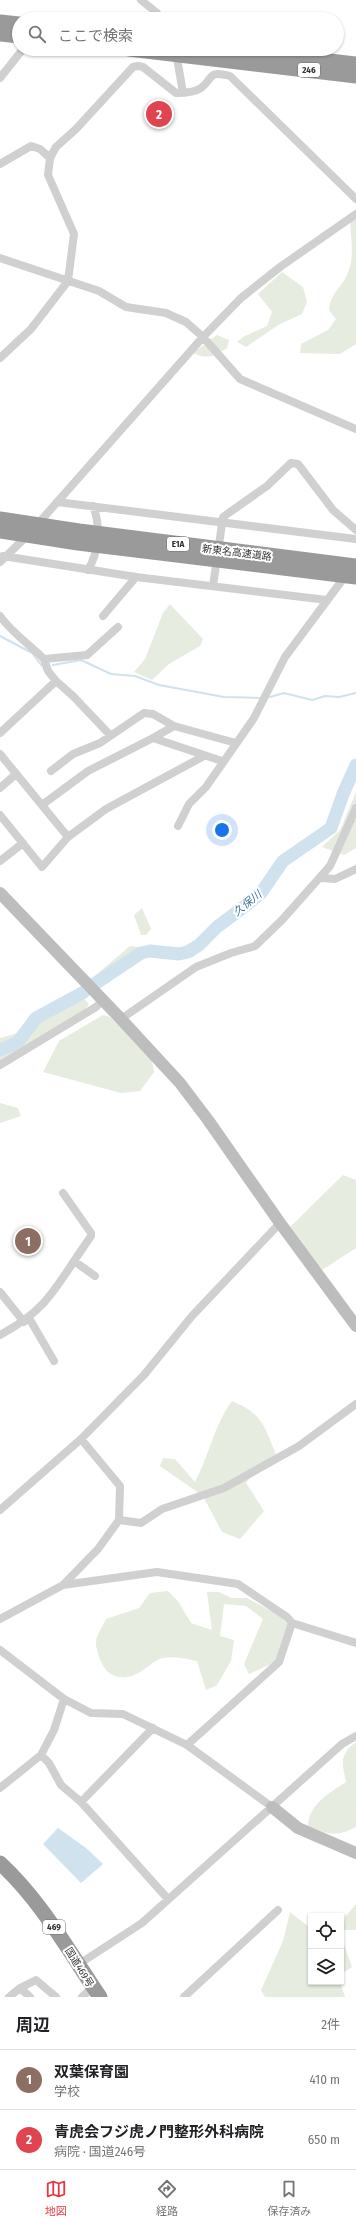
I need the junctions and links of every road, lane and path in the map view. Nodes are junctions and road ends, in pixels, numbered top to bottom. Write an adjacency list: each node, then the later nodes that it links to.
1 (141, 0): 2 (street)
2 (156, 12)
3 (0, 22): 4 (highway)
4 (12, 23)
5 (0, 34): 6 (highway)
6 (12, 35)
7 (17, 56): 13 (street)
8 (177, 56): 14 (street)
9 (206, 56): 12 (highway, 246)
10 (288, 56): 11 (highway, 246)
11 (356, 64)
12 (356, 76)
13 (0, 78)
14 (183, 93): 15 (street); 17 (street)
15 (50, 158): 16 (street); 20 (street)
16 (0, 164)
17 (356, 199)
18 (356, 214): 21 (street)
19 (0, 258): 20 (street)
20 (68, 280): 21 (street); 22 (street)
21 (204, 337): 23 (street); 24 (street)
22 (0, 358)
23 (356, 429)
24 (57, 502): 25 (street); 31 (street)
25 (92, 506): 27 (street); 33 (street)
26 (0, 519): 32 (highway, 新東名高速道路 / E1A, bridge)
27 (221, 523): 28 (street); 30 (street); 36 (street)
28 (356, 530)
29 (0, 531): 35 (highway, 新東名高速道路 / E1A, bridge)
30 (356, 539)
31 (2, 558): 33 (street)
32 (356, 565): 37 (street)
33 (88, 570): 34 (street)
34 (136, 577): 36 (street); 39 (street)
35 (356, 578)
36 (213, 586): 37 (street)
37 (327, 600): 47 (street)
38 (0, 616): 41 (street)
39 (103, 616)
40 (118, 627): 41 (street)
41 (44, 659): 42 (street)
42 (56, 680): 44 (street); 45 (street)
43 (174, 726): 45 (street); 46 (street); 47 (street)
44 (0, 733)
45 (110, 735): 51 (street)
46 (152, 738): 49 (street); 54 (street)
47 (236, 743): 50 (street)
48 (0, 754): 52 (street)
49 (204, 756): 50 (street); 58 (street)
50 (222, 761): 57 (street)
51 (51, 771)
52 (16, 774): 53 (street); 54 (street)
53 (0, 788)
54 (42, 805): 58 (street)
55 (356, 808): 62 (street)
56 (0, 815): 59 (street)
57 (178, 826)
58 (68, 837): 59 (street)
59 (23, 843): 60 (street)
60 (0, 861)
61 (356, 869): 62 (street)
62 (321, 878): 65 (street)
63 (0, 894): 64 (street)
64 (103, 1000): 65 (street); 66 (street)
65 (121, 1019): 68 (street)
66 (0, 1065)
67 (63, 1193): 69 (street)
68 (280, 1224): 73 (street); 77 (street)
69 (74, 1261): 70 (street); 72 (street)
70 (95, 1276)
71 (0, 1292): 72 (street)
72 (27, 1320): 74 (street); 75 (street)
73 (356, 1326)
74 (0, 1335)
75 (54, 1361)
76 (356, 1404): 79 (street)
77 (82, 1439): 78 (street); 79 (street)
78 (0, 1510)
79 (119, 1520): 80 (street)
80 (63, 1584): 81 (street); 82 (street)
81 (0, 1619)
82 (292, 1623): 83 (street); 88 (street)
83 (356, 1643)
84 (0, 1650): 85 (street)
85 (64, 1699): 86 (street); 89 (street)
86 (153, 1728): 88 (street); 91 (street)
87 (356, 1736): 92 (street)
88 (187, 1745): 92 (street)
89 (41, 1756): 90 (street); 91 (street)
90 (0, 1788)
91 (81, 1802): 95 (street)
92 (272, 1807): 93 (street); 95 (street)
93 (356, 1854)
94 (0, 1863): 97 (highway, 国道469号 / 469)
95 (168, 1899): 97 (street)
96 (278, 1910): 104 (street)
97 (79, 1964): 99 (highway, 国道469号 / 469)
98 (20, 1988): 100 (street); 101 (street); 102 (street)
99 (97, 1992): 103 (street)
100 (9, 1997)
101 (30, 1997)
102 (56, 1997)
103 (82, 1997)
104 (184, 1997)

